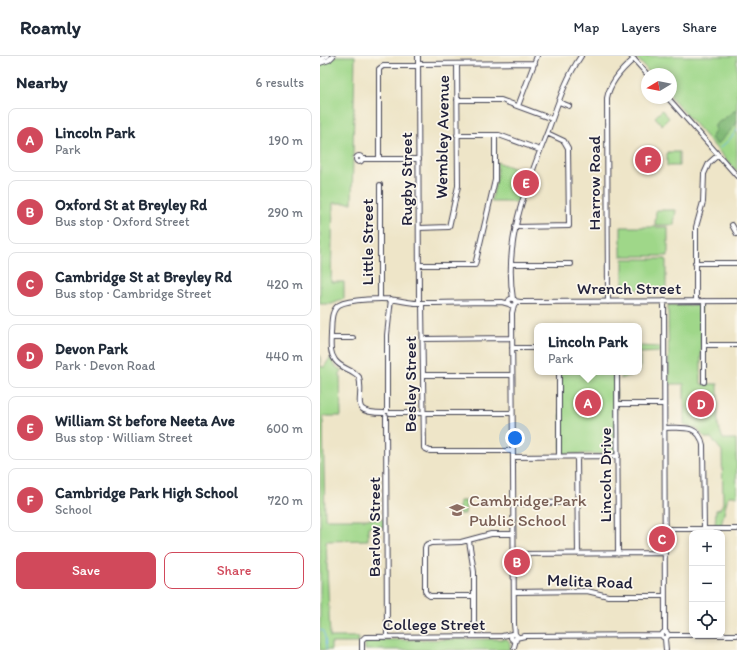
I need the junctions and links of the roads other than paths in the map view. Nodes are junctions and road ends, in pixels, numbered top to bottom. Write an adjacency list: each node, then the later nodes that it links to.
1 (327, 56): 6 (street)
2 (333, 56): 8 (street)
3 (418, 56): 11 (street, Rugby Street)
4 (537, 56): 9 (street)
5 (581, 56): 14 (street)
6 (320, 59)
7 (633, 59): 12 (street); 45 (street, Harrow Road)
8 (320, 63)
9 (534, 63): 10 (street); 16 (street)
10 (457, 64): 11 (street); 13 (street, Wembley Avenue)
11 (418, 65): 25 (street); 26 (street, Rugby Street)
12 (641, 68)
13 (457, 100): 16 (street); 20 (street, Wembley Avenue)
14 (559, 102): 17 (street); 18 (street)
15 (673, 104): 23 (street)
16 (518, 106): 18 (street)
17 (569, 106)
18 (552, 119): 19 (street)
19 (547, 134): 22 (street); 30 (street)
20 (457, 135): 21 (street); 31 (street, Wembley Avenue)
21 (495, 135): 22 (street); 37 (street)
22 (540, 150): 30 (street)
23 (718, 155): 27 (street); 33 (street)
24 (362, 159): 25 (street)
25 (380, 159): 26 (street)
26 (419, 159): 31 (street, Rugby Street)
27 (737, 176)
28 (380, 185): 38 (street, Little Street)
29 (732, 225): 32 (street)
30 (515, 227): 35 (street)
31 (419, 228): 37 (street, Rugby Street)
32 (737, 234)
33 (695, 263): 34 (street); 41 (street)
34 (737, 263)
35 (512, 264): 36 (street); 44 (street)
36 (571, 264)
37 (419, 265): 46 (street, Rugby Street)
38 (380, 299): 39 (street, Wrench Street); 47 (street, Wrench Street)
39 (391, 300): 46 (street, Wrench Street); 62 (street, Barlow Street)
40 (664, 301): 41 (street, Wrench Street); 45 (street, Wrench Street); 61 (street)
41 (696, 301): 42 (street, Wrench Street)
42 (704, 301): 43 (street, Wrench Street); 51 (street)
43 (737, 301)
44 (512, 302): 45 (street, Wrench Street); 46 (street, Wrench Street); 49 (street)
45 (608, 302)
46 (421, 303): 50 (street, Besley Street)
47 (331, 338): 48 (street); 62 (street)
48 (353, 338)
49 (512, 338): 50 (street); 53 (street)
50 (423, 339): 55 (street, Besley Street)
51 (704, 345): 52 (street); 59 (street)
52 (737, 345)
53 (512, 348): 54 (street); 56 (street)
54 (534, 348)
55 (423, 375): 56 (street); 63 (street, Besley Street)
56 (512, 375): 64 (street)
57 (559, 375): 67 (street)
58 (617, 375): 60 (street, Lincoln Drive)
59 (704, 382)
60 (618, 404): 61 (street); 68 (street, Lincoln Drive)
61 (664, 404): 65 (street)
62 (387, 413): 63 (street); 91 (street, Barlow Street)
63 (423, 413): 64 (street); 66 (street, Besley Street)
64 (512, 413): 66 (street)
65 (665, 428): 73 (street); 74 (street)
66 (513, 450): 69 (street)
67 (559, 456): 69 (street); 70 (street)
68 (618, 456): 70 (street); 83 (street, Lincoln Drive)
69 (513, 457): 72 (street)
70 (577, 457): 71 (street)
71 (577, 502): 72 (street); 82 (street)
72 (513, 504): 78 (street)
73 (665, 529): 74 (street); 80 (street)
74 (704, 529): 76 (street)
75 (737, 529): 77 (street)
76 (708, 530)
77 (724, 530)
78 (513, 534): 79 (street); 81 (street)
79 (470, 541): 85 (street); 85 (street)
80 (665, 553): 83 (street); 86 (street)
81 (513, 554): 82 (street); 84 (street)
82 (578, 554): 83 (street)
83 (618, 554)
84 (514, 592): 86 (street, Melita Road); 90 (street)
85 (474, 596): 89 (street)
86 (665, 596): 87 (street)
87 (665, 635): 88 (street, College Street); 90 (street, College Street); 94 (street)
88 (737, 635)
89 (474, 636): 90 (street, College Street); 91 (street, College Street)
90 (514, 636): 92 (street)
91 (387, 637): 93 (street, College Street)
92 (514, 648)
93 (362, 650)
94 (666, 650)

